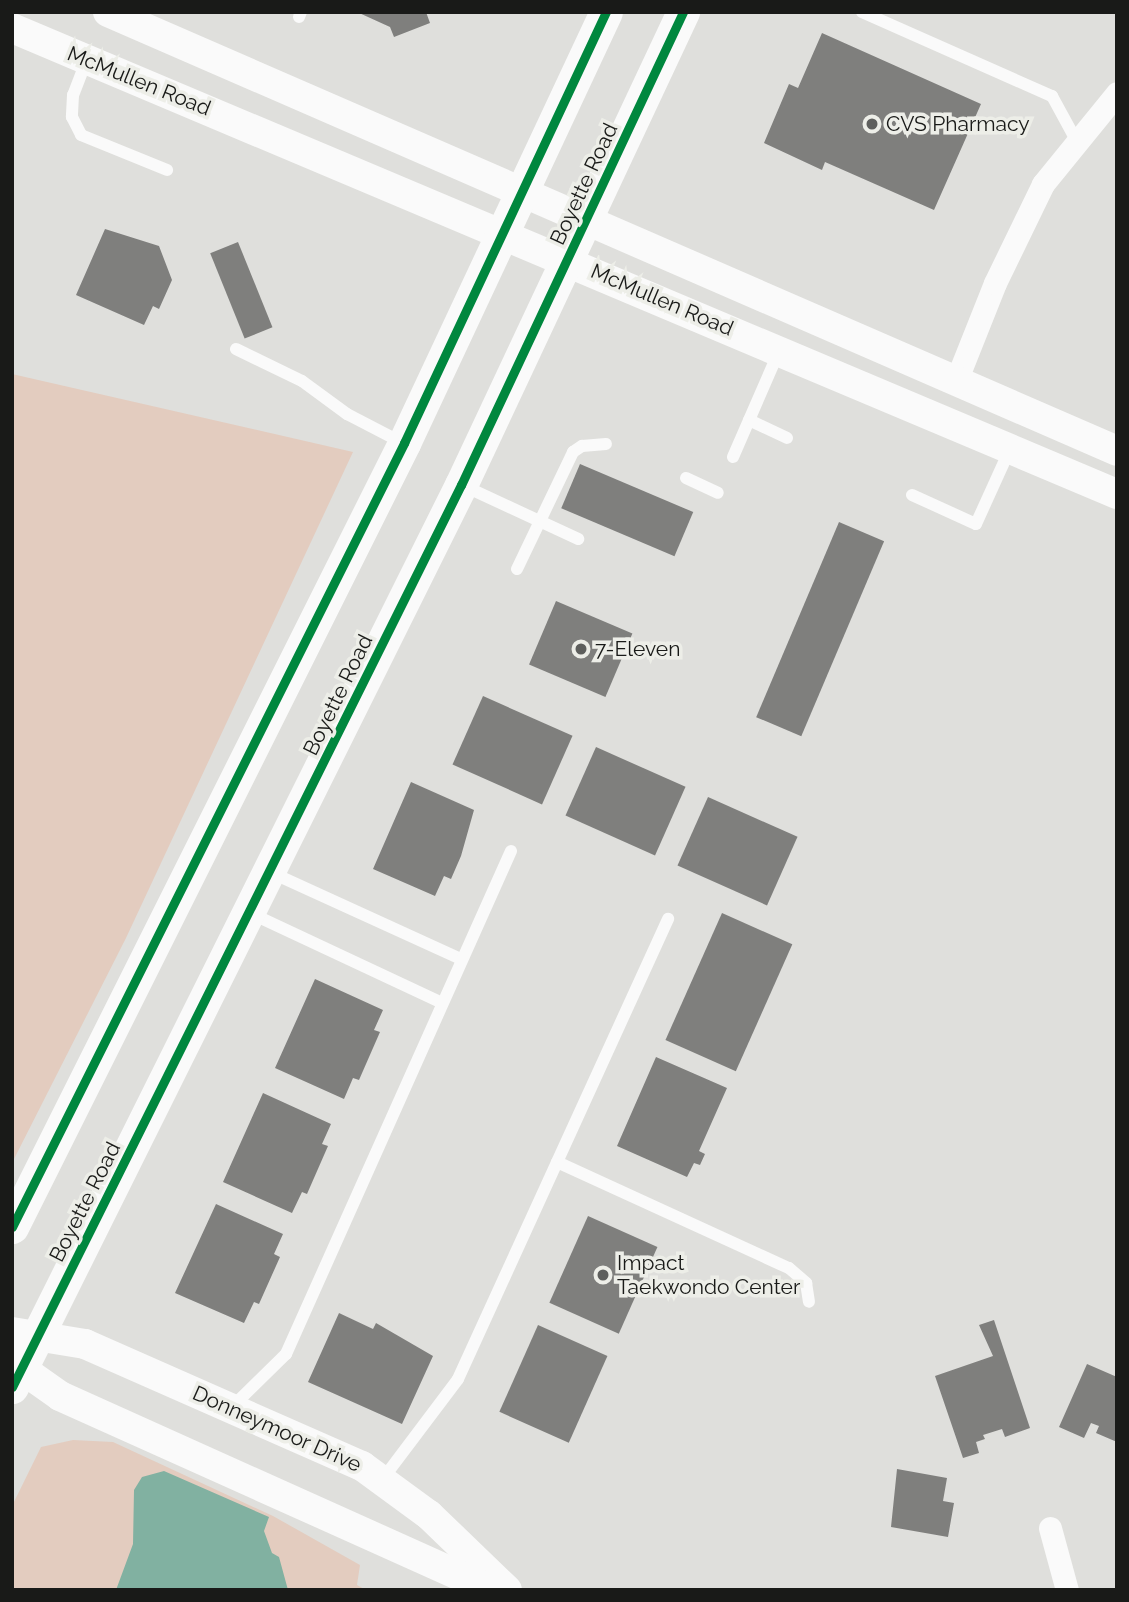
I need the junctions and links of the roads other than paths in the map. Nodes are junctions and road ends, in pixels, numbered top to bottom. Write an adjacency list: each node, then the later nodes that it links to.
1 (108, 12): 10 (street, McMullen Road)
2 (606, 12): 10 (main road)
3 (683, 12): 11 (main road, Boyette Road)
4 (862, 12): 8 (lane)
5 (12, 29): 6 (street, McMullen Road)
6 (87, 59): 9 (lane); 12 (street, McMullen Road)
7 (1117, 93): 8 (street)
8 (1076, 140): 16 (street)
9 (167, 170)
10 (523, 191): 11 (street, McMullen Road); 12 (main road)
11 (587, 220): 13 (main road, Boyette Road); 16 (street, McMullen Road)
12 (504, 232): 13 (street, McMullen Road); 19 (main road)
13 (568, 260): 15 (street, McMullen Road); 25 (main road, Boyette Road)
14 (236, 349): 19 (lane)
15 (779, 350): 17 (lane); 21 (street, McMullen Road)
16 (956, 381): 22 (street, McMullen Road)
17 (749, 420): 18 (lane); 23 (lane)
18 (787, 438)
19 (404, 443): 39 (main road)
20 (606, 444): 29 (lane)
21 (1010, 449): 27 (street, McMullen Road); 28 (lane)
22 (1117, 451)
23 (733, 457)
24 (686, 478): 26 (lane)
25 (461, 485): 29 (lane); 33 (main road, Boyette Road)
26 (718, 493)
27 (1117, 494)
28 (912, 495)
29 (539, 522): 30 (lane); 31 (lane)
30 (578, 539)
31 (517, 569)
32 (511, 851): 36 (lane)
33 (270, 872): 34 (main road, Boyette Road); 36 (lane)
34 (249, 913): 37 (lane); 41 (main road, Boyette Road)
35 (668, 919): 38 (lane)
36 (461, 958): 37 (lane)
37 (442, 1003): 43 (lane)
38 (557, 1162): 40 (lane); 44 (lane)
39 (12, 1227)
40 (809, 1302)
41 (25, 1334): 42 (main road, Boyette Road); 43 (street, Donneymoor Drive)
42 (15, 1372): 46 (street)
43 (232, 1408): 44 (street, Donneymoor Drive)
44 (382, 1480): 47 (street, Donneymoor Drive)
45 (1050, 1528): 48 (street)
46 (491, 1590)
47 (507, 1590)
48 (1068, 1590)

